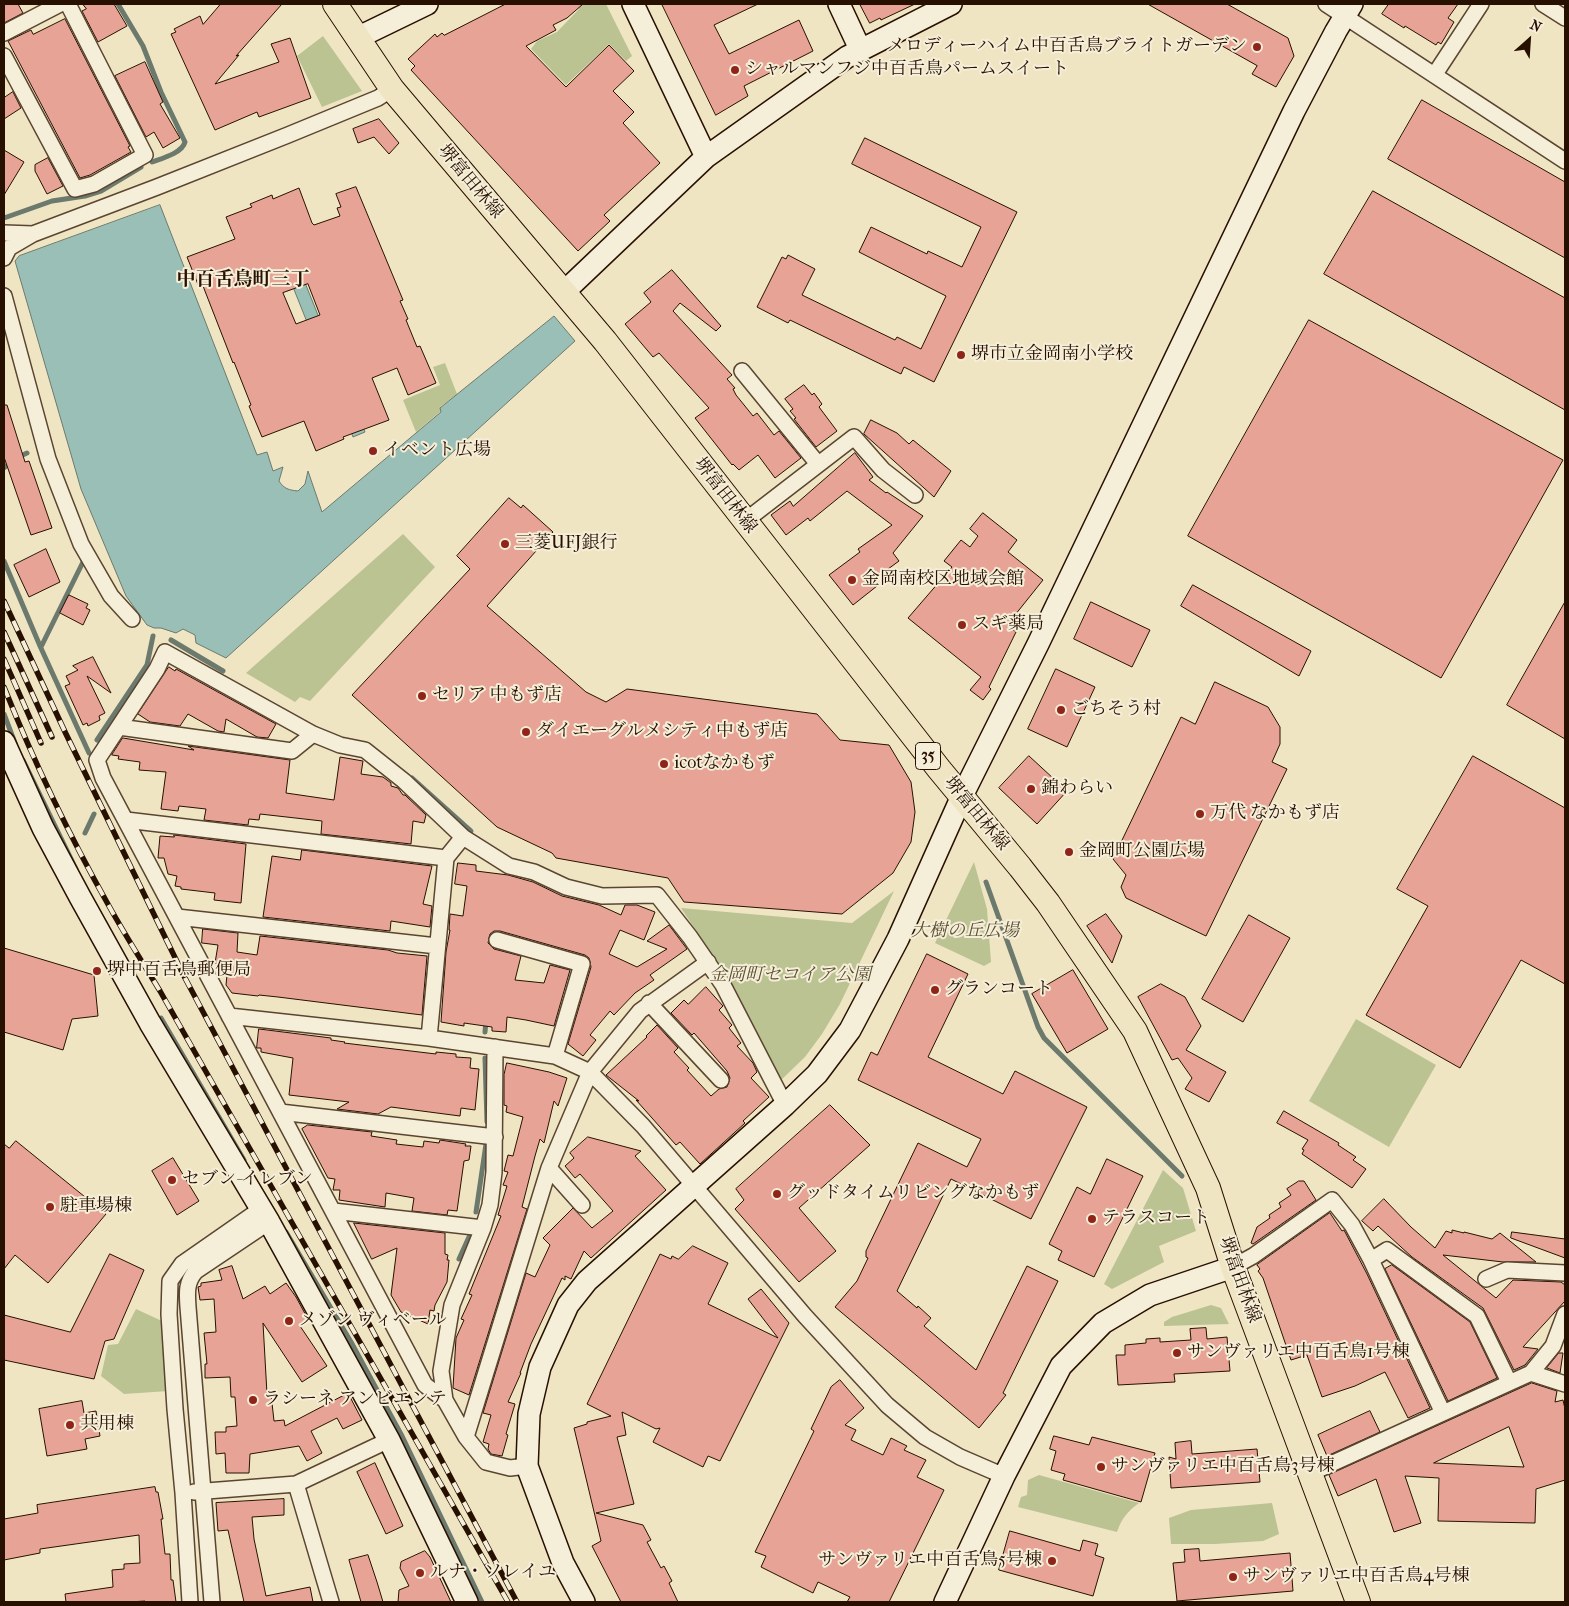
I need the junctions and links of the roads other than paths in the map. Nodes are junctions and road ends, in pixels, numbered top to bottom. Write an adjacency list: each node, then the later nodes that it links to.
1 (60, 4): 13 (street)
2 (68, 4): 16 (street)
3 (335, 4): 14 (main road, 堺富田林線 / 35)
4 (427, 4): 14 (street)
5 (633, 4): 19 (street)
6 (839, 4): 15 (street)
7 (951, 4): 15 (street)
8 (1326, 4): 11 (street)
9 (1481, 4): 17 (street)
10 (1543, 4): 12 (street)
11 (1349, 10): 17 (street); 34 (street)
12 (1565, 18)
13 (4, 33)
14 (357, 38): 18 (main road, 堺富田林線 / 35)
15 (860, 49): 19 (street)
16 (4, 56)
17 (1435, 74): 20 (street)
18 (392, 90): 22 (street); 24 (main road, 堺富田林線 / 35)
19 (706, 157): 24 (street)
20 (1565, 161)
21 (4, 233): 22 (street)
22 (33, 234): 23 (street)
23 (4, 258)
24 (564, 292): 29 (main road, 堺富田林線 / 35)
25 (4, 296): 30 (street)
26 (742, 371): 27 (street)
27 (818, 464): 28 (street); 29 (street)
28 (914, 495)
29 (745, 521): 34 (main road, 堺富田林線 / 35)
30 (132, 619)
31 (118, 727): 32 (street); 32 (street); 35 (street)
32 (313, 734): 36 (street)
33 (4, 742): 56 (street)
34 (962, 796): 49 (street); 59 (main road, 堺富田林線 / 35)
35 (126, 820): 37 (street); 38 (street)
36 (463, 836): 37 (street); 41 (street)
37 (446, 858): 40 (street)
38 (177, 917): 40 (street); 43 (street)
39 (497, 940): 46 (street)
40 (437, 946): 44 (street)
41 (708, 962): 42 (street); 49 (street)
42 (649, 1003): 47 (street); 48 (street)
43 (229, 1016): 44 (street); 50 (street)
44 (429, 1038): 45 (street)
45 (495, 1047): 46 (street); 51 (street)
46 (555, 1056): 47 (street)
47 (590, 1072): 52 (street); 53 (street)
48 (720, 1080)
49 (785, 1105): 53 (street)
50 (280, 1112): 51 (street); 55 (street)
51 (495, 1137): 57 (street)
52 (549, 1168): 54 (street); 68 (street)
53 (694, 1185): 70 (street); 72 (street)
54 (582, 1205)
55 (333, 1210): 57 (street); 66 (street)
56 (265, 1216): 69 (street); 74 (street); 75 (street)
57 (483, 1228): 66 (street)
58 (1370, 1260): 59 (street); 64 (street); 67 (street)
59 (1233, 1267): 71 (main road, 堺富田林線 / 35); 72 (street)
60 (1565, 1272): 61 (street)
61 (1486, 1279)
62 (1565, 1314): 63 (street)
63 (1531, 1373): 64 (street); 65 (street)
64 (1509, 1382): 67 (street)
65 (1565, 1384)
66 (445, 1400): 68 (street)
67 (1443, 1413): 71 (street)
68 (466, 1437): 70 (street)
69 (390, 1440): 73 (street); 79 (street)
70 (527, 1466): 80 (street)
71 (1309, 1474): 82 (main road, 堺富田林線 / 35)
72 (1004, 1476): 81 (street)
73 (296, 1484): 74 (street); 78 (street)
74 (203, 1491): 75 (street); 77 (street)
75 (183, 1492): 76 (street)
76 (190, 1602)
77 (212, 1602)
78 (331, 1602)
79 (467, 1602)
80 (584, 1602)
81 (945, 1602)
82 (1358, 1602)

